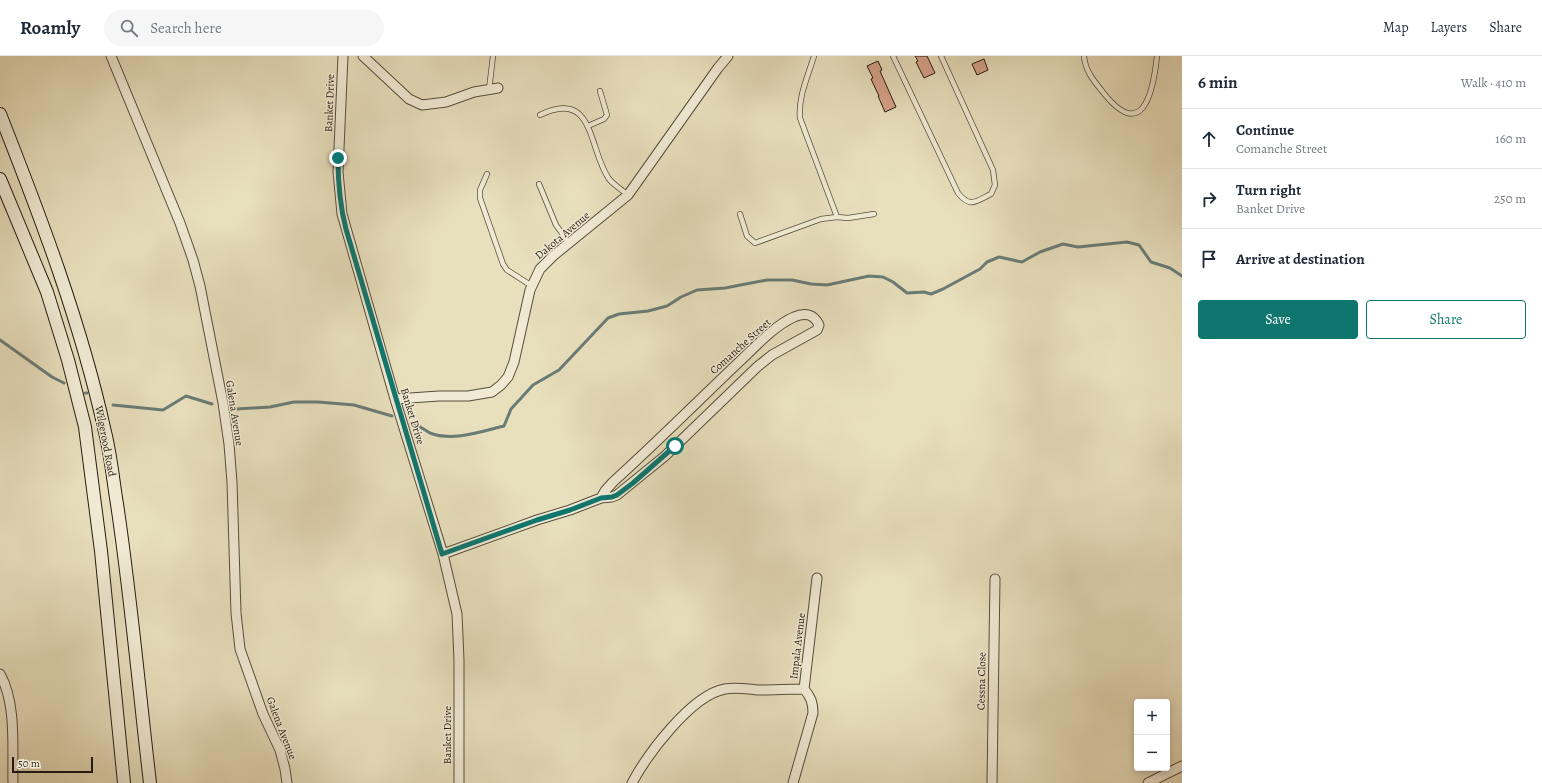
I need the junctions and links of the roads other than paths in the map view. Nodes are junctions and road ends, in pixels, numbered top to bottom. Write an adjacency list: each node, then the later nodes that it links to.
1 (111, 56): 36 (street, Galena Avenue)
2 (343, 56): 25 (street, Banket Drive)
3 (363, 56): 11 (street)
4 (493, 56): 11 (lane)
5 (728, 56): 19 (street, Dakota Avenue)
6 (814, 56): 22 (lane)
7 (894, 56): 8 (lane)
8 (941, 56)
9 (1084, 56): 10 (lane)
10 (1157, 56)
11 (493, 89)
12 (600, 90): 15 (lane)
13 (0, 114): 35 (street, Wilgerood Road)
14 (540, 114): 15 (lane)
15 (588, 126): 19 (lane)
16 (488, 174): 24 (lane)
17 (0, 179): 34 (street, Wilgerood Road)
18 (539, 184): 23 (lane)
19 (628, 194): 23 (street, Dakota Avenue)
20 (740, 214): 22 (lane)
21 (874, 214): 22 (lane)
22 (837, 217)
23 (570, 243): 24 (street, Dakota Avenue)
24 (532, 286): 25 (street, Dakota Avenue)
25 (395, 399): 27 (street, Banket Drive)
26 (601, 498): 26 (street, Comanche Street); 27 (street, Comanche Street)
27 (442, 554): 37 (street, Banket Drive)
28 (817, 578): 31 (street, Impala Avenue)
29 (995, 579): 40 (street, Cessna Close)
30 (0, 674): 33 (street)
31 (804, 689): 38 (street); 39 (street, Impala Avenue)
32 (1182, 766): 41 (street)
33 (13, 783)
34 (124, 783)
35 (150, 783)
36 (287, 783)
37 (459, 783)
38 (632, 783)
39 (793, 783)
40 (992, 783)
41 (1148, 783)

